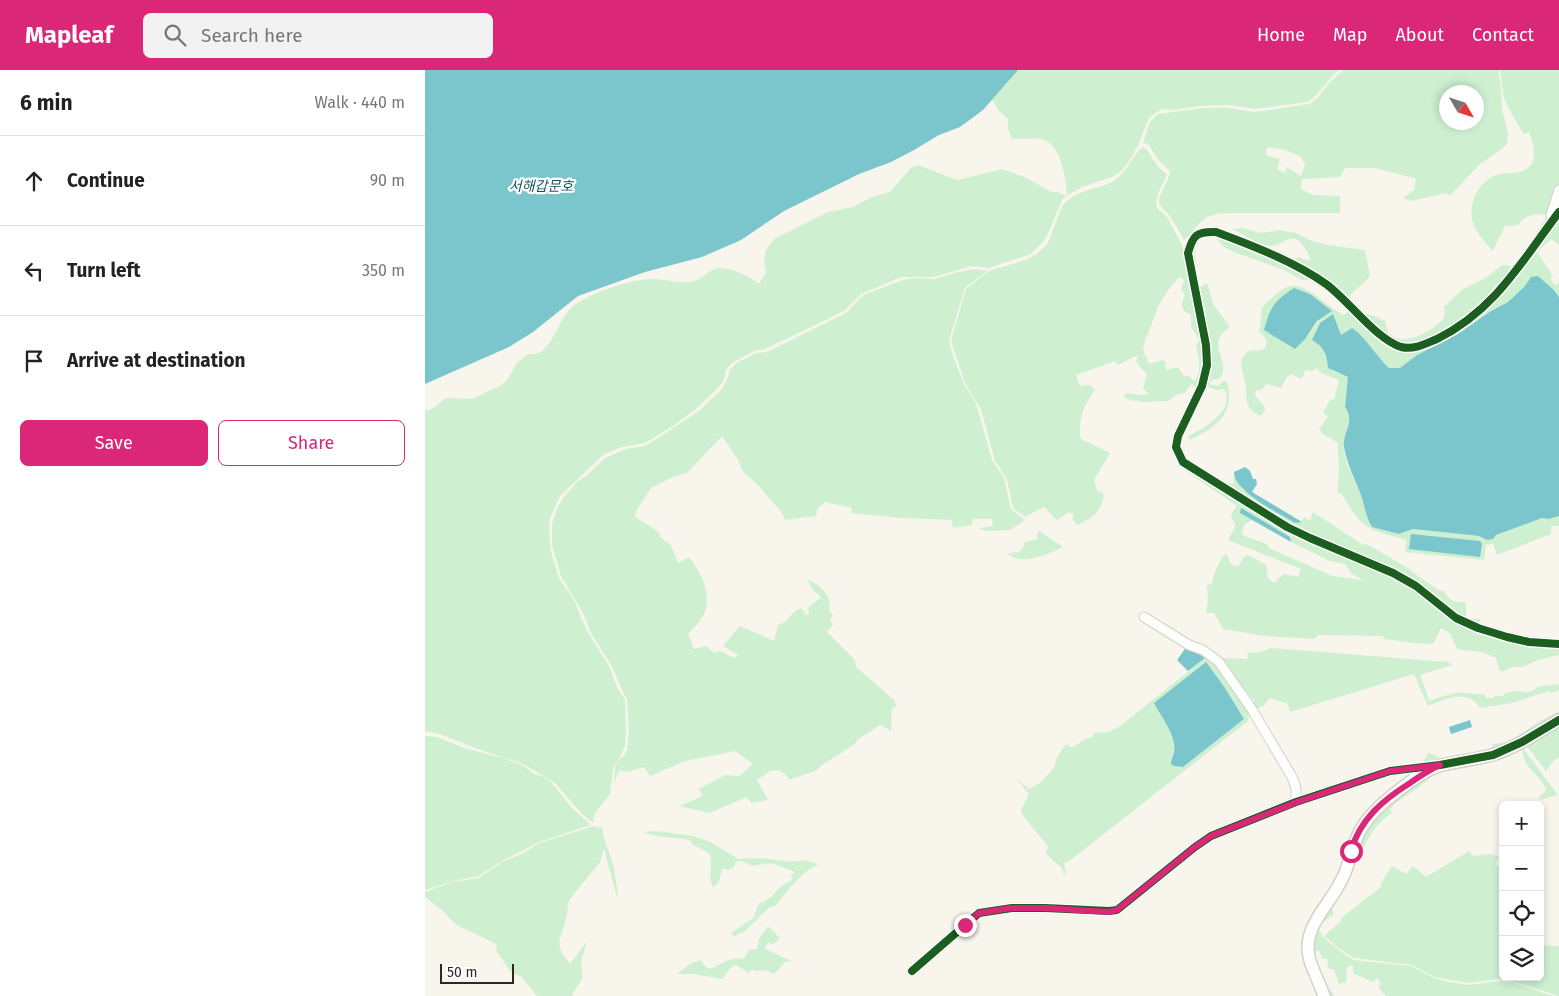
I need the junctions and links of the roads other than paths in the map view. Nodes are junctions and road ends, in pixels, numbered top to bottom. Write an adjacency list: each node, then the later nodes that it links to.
1 (1559, 190): 3 (street)
2 (1559, 212): 3 (street)
3 (1552, 221): 5 (street)
4 (1144, 617): 8 (street)
5 (1559, 644)
6 (1559, 720): 7 (street)
7 (1440, 765): 8 (street); 10 (street)
8 (1297, 802): 9 (street)
9 (912, 971)
10 (1324, 996)

